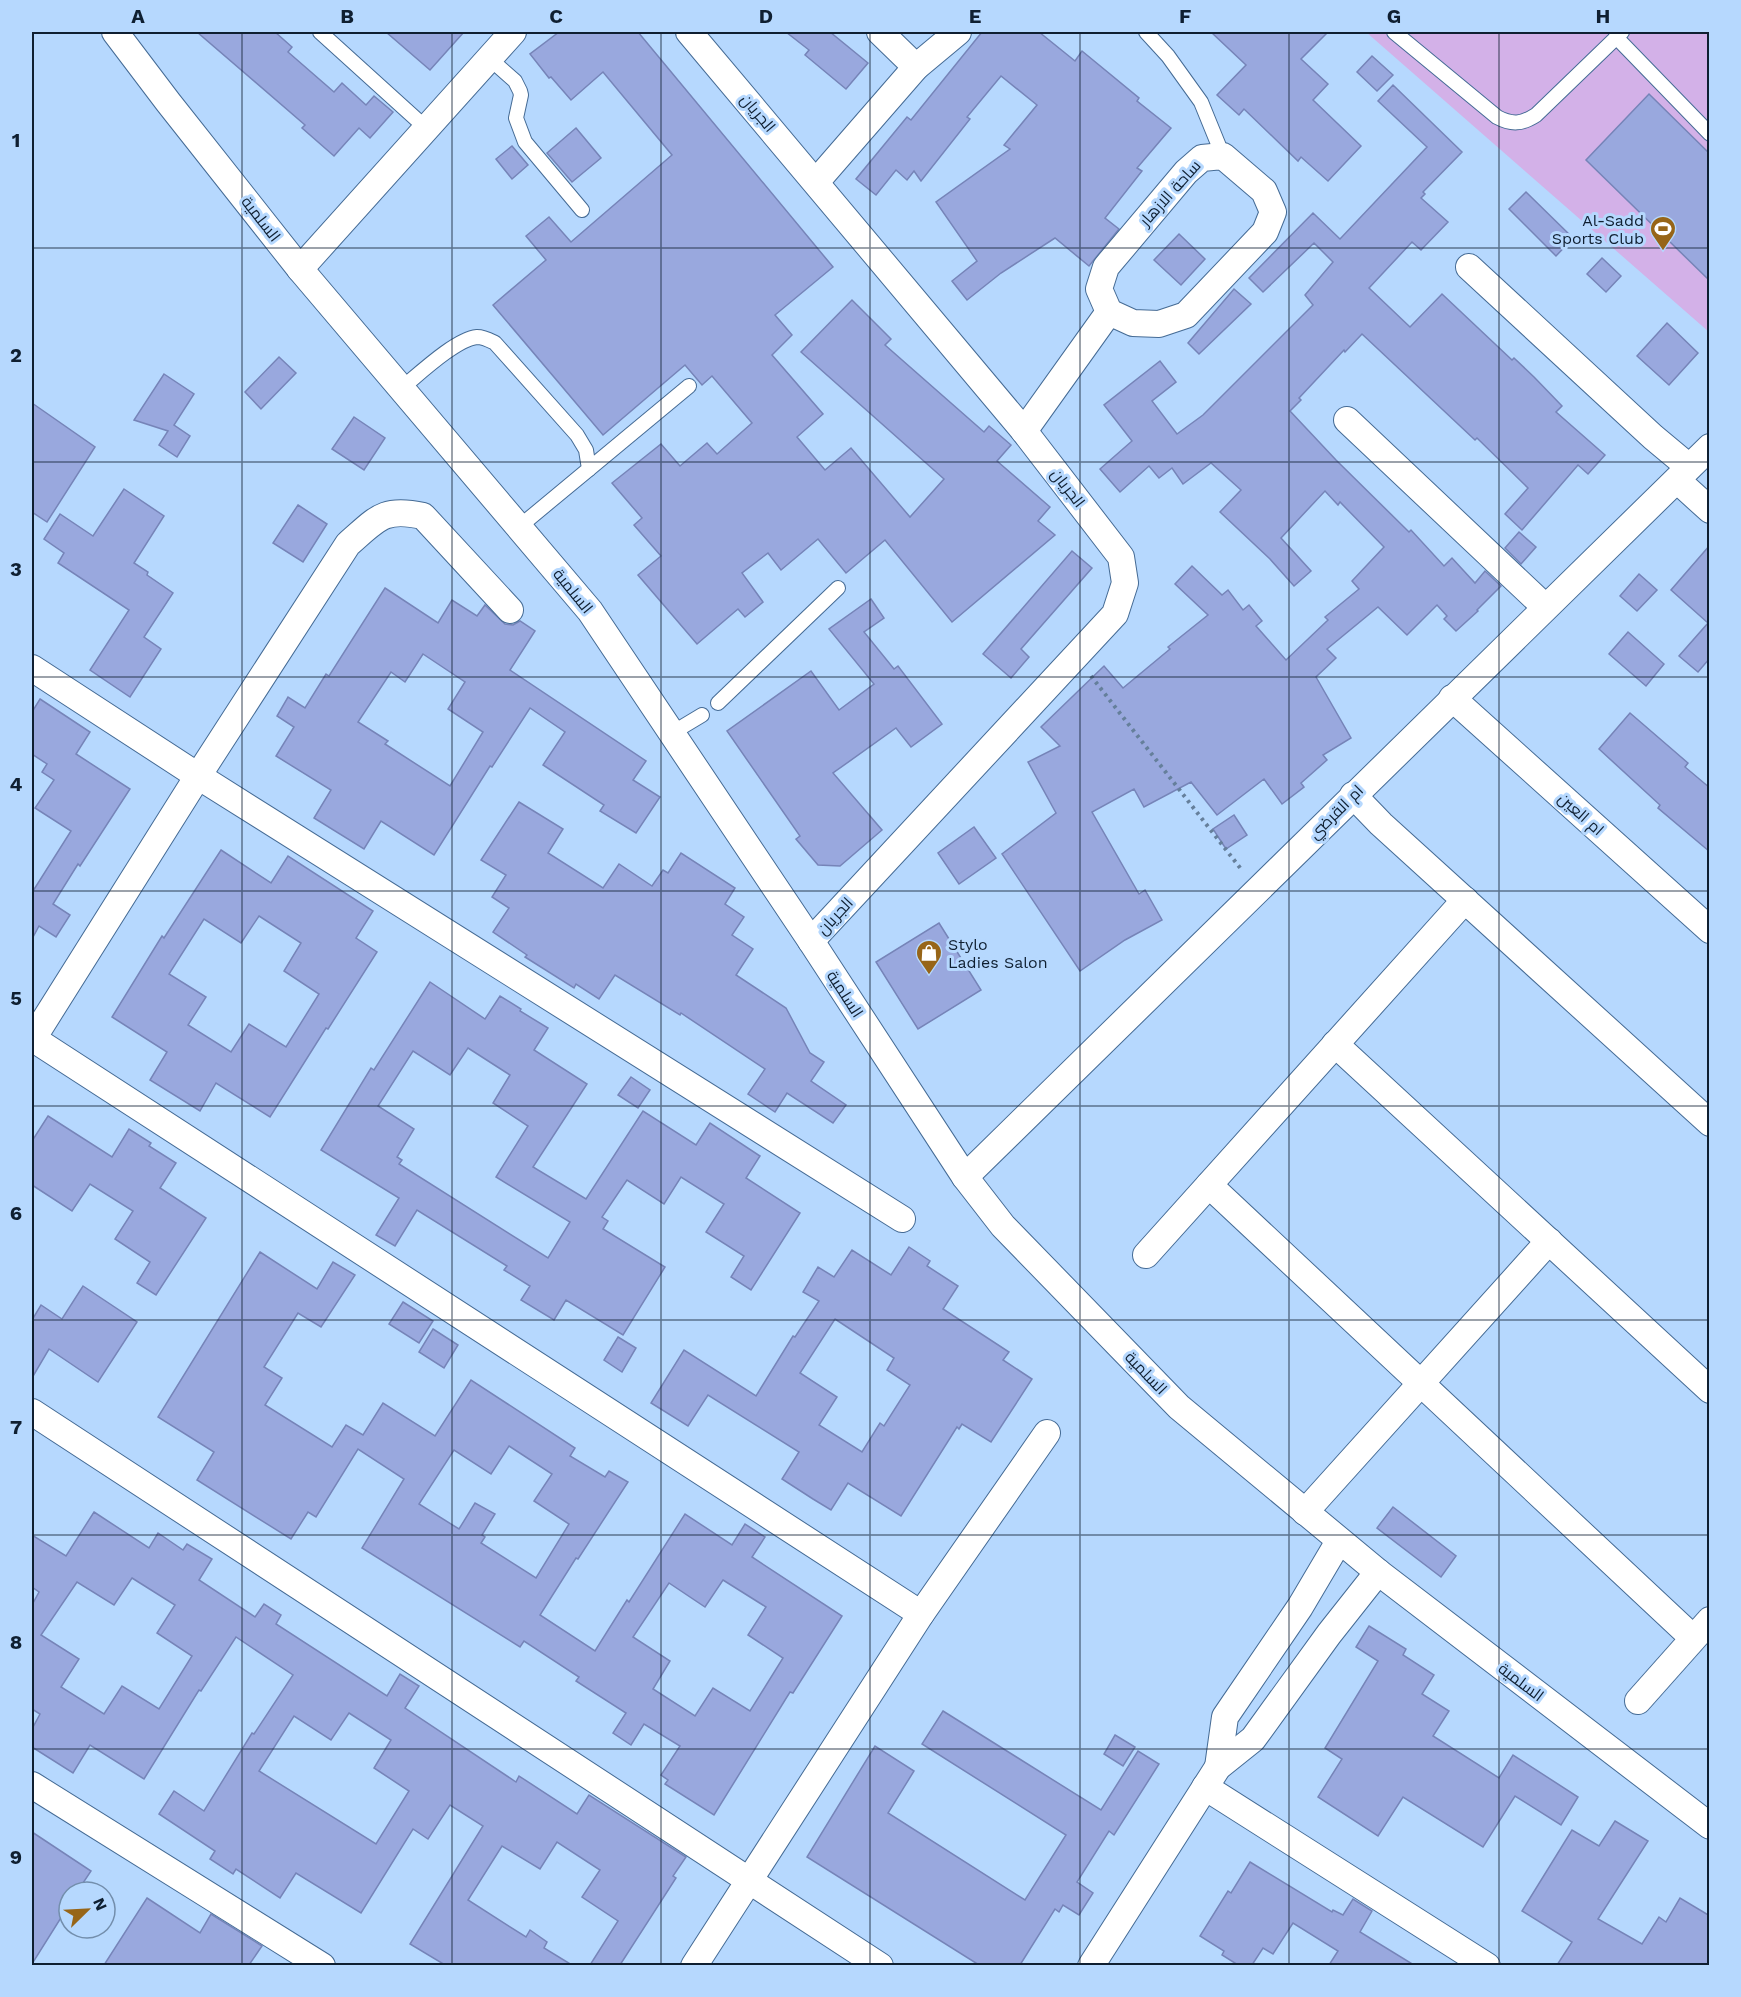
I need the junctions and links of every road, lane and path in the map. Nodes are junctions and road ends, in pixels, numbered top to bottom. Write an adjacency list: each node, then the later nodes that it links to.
1 (116, 32): 18 (street, السلمية)
2 (320, 32): 12 (lane)
3 (513, 32): 10 (street)
4 (689, 32): 15 (street, الجريان)
5 (880, 32): 11 (street)
6 (958, 32): 11 (street)
7 (1146, 32): 14 (lane)
8 (1394, 32): 9 (lane)
9 (1619, 34): 13 (lane)
10 (489, 57): 12 (street); 16 (lane)
11 (916, 67): 15 (street)
12 (426, 128): 18 (street)
13 (1710, 134)
14 (1223, 156): 19 (street, ساحة الازهار); 19 (street, ساحة الازهار)
15 (816, 182): 23 (street, الجريان)
16 (582, 210)
17 (1469, 267): 26 (street)
18 (300, 269): 21 (street, السلمية)
19 (1109, 312): 23 (street)
20 (689, 386): 25 (lane)
21 (402, 388): 25 (lane); 28 (street, السلمية)
22 (1347, 420): 30 (street)
23 (1024, 431): 32 (street, الجريان)
24 (1710, 447): 26 (street, ام القرضي)
25 (589, 469): 28 (lane)
26 (1683, 473): 27 (street); 30 (street, ام القرضي)
27 (1710, 510)
28 (519, 526): 37 (street, السلمية)
29 (838, 588): 35 (lane)
30 (1545, 607): 34 (street, ام القرضي)
31 (510, 610): 38 (street)
32 (1076, 657): 40 (path); 43 (street, الجريان)
33 (32, 668): 38 (street)
34 (1452, 698): 39 (street, ام القرضي); 42 (street, ام العين)
35 (718, 703)
36 (702, 715): 37 (lane)
37 (672, 733): 43 (street, السلمية)
38 (198, 776): 44 (street); 49 (street)
39 (1353, 795): 40 (street, ام القرضي); 41 (street)
40 (1257, 890): 47 (street, ام القرضي)
41 (1465, 900): 45 (street); 46 (street)
42 (1710, 930)
43 (811, 941): 47 (street, السلمية)
44 (32, 1039): 59 (street)
45 (1335, 1044): 48 (street); 50 (street)
46 (1710, 1123)
47 (964, 1177): 56 (street, السلمية)
48 (1209, 1185): 51 (street); 52 (street)
49 (902, 1219)
50 (1549, 1241): 52 (street); 53 (street)
51 (1146, 1255)
52 (1421, 1382): 56 (street); 60 (street)
53 (1710, 1390)
54 (32, 1412): 65 (street)
55 (1047, 1433): 59 (street)
56 (1305, 1512): 57 (street, السلمية)
57 (1339, 1541): 58 (street, السلمية); 62 (street)
58 (1378, 1572): 62 (street); 64 (street, السلمية)
59 (921, 1614): 65 (street)
60 (1701, 1629): 61 (street)
61 (1638, 1701)
62 (1211, 1777): 69 (street); 70 (street)
63 (32, 1785): 66 (street)
64 (1710, 1826)
65 (749, 1880): 67 (street); 68 (street)
66 (322, 1965)
67 (694, 1965)
68 (880, 1965)
69 (1091, 1965)
70 (1487, 1965)

